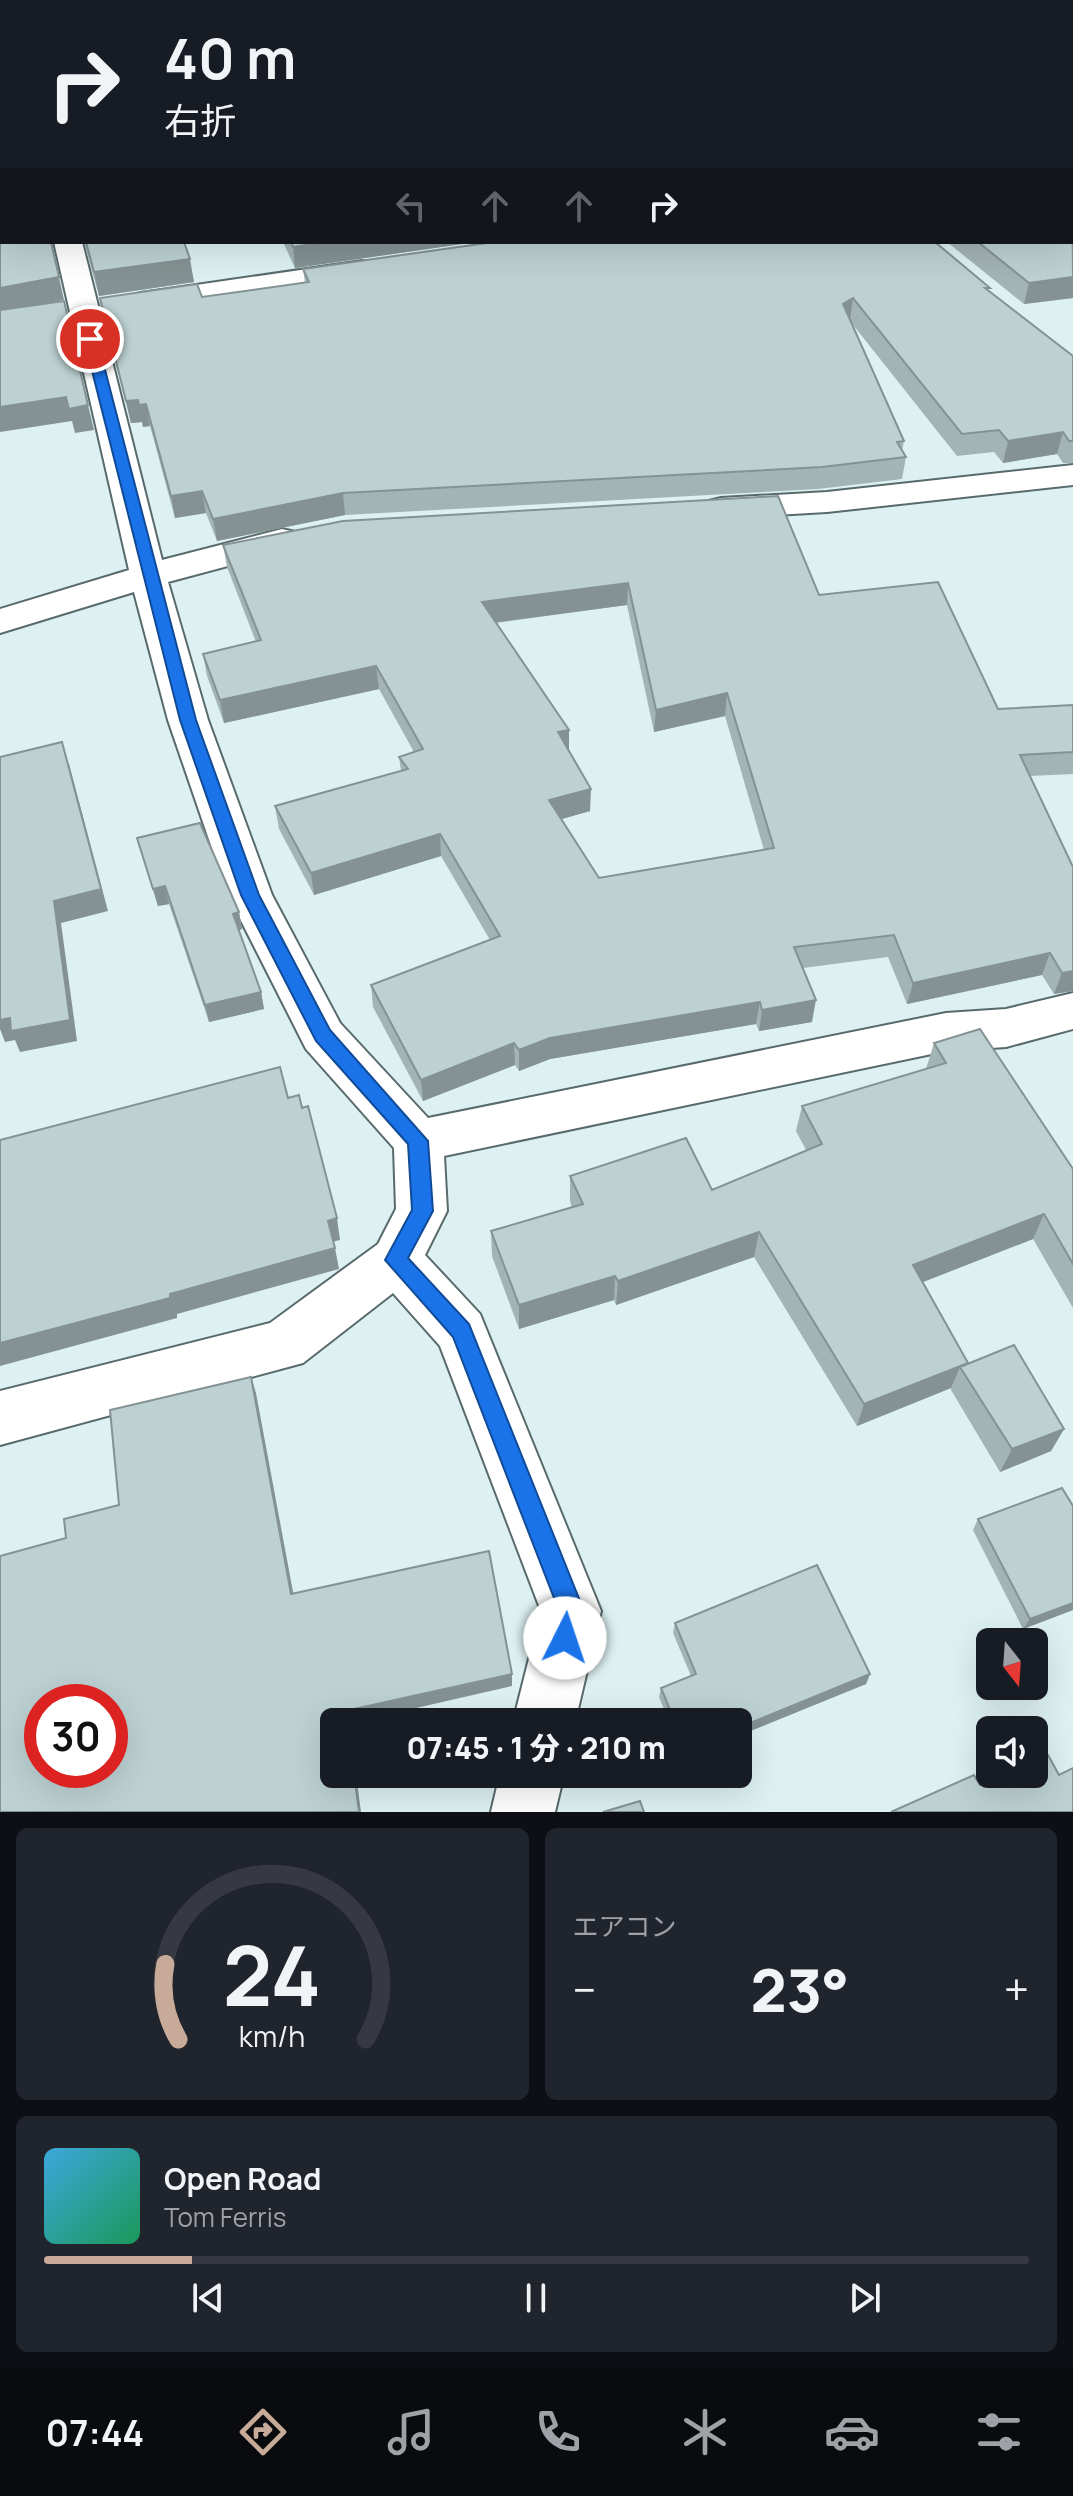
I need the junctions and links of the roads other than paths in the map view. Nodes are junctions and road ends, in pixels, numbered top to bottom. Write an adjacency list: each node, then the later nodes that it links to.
1 (68, 244): 3 (street)
2 (384, 267): 3 (street)
3 (69, 312): 7 (street)
4 (1073, 475): 5 (street)
5 (687, 510)
6 (316, 534): 7 (street)
7 (148, 575): 8 (street); 10 (street)
8 (0, 621)
9 (1073, 1011): 10 (street)
10 (418, 1141): 11 (street)
11 (396, 1260): 12 (street); 13 (street)
12 (0, 1418)
13 (547, 1708)
14 (529, 1788): 15 (street)
15 (523, 1812)

